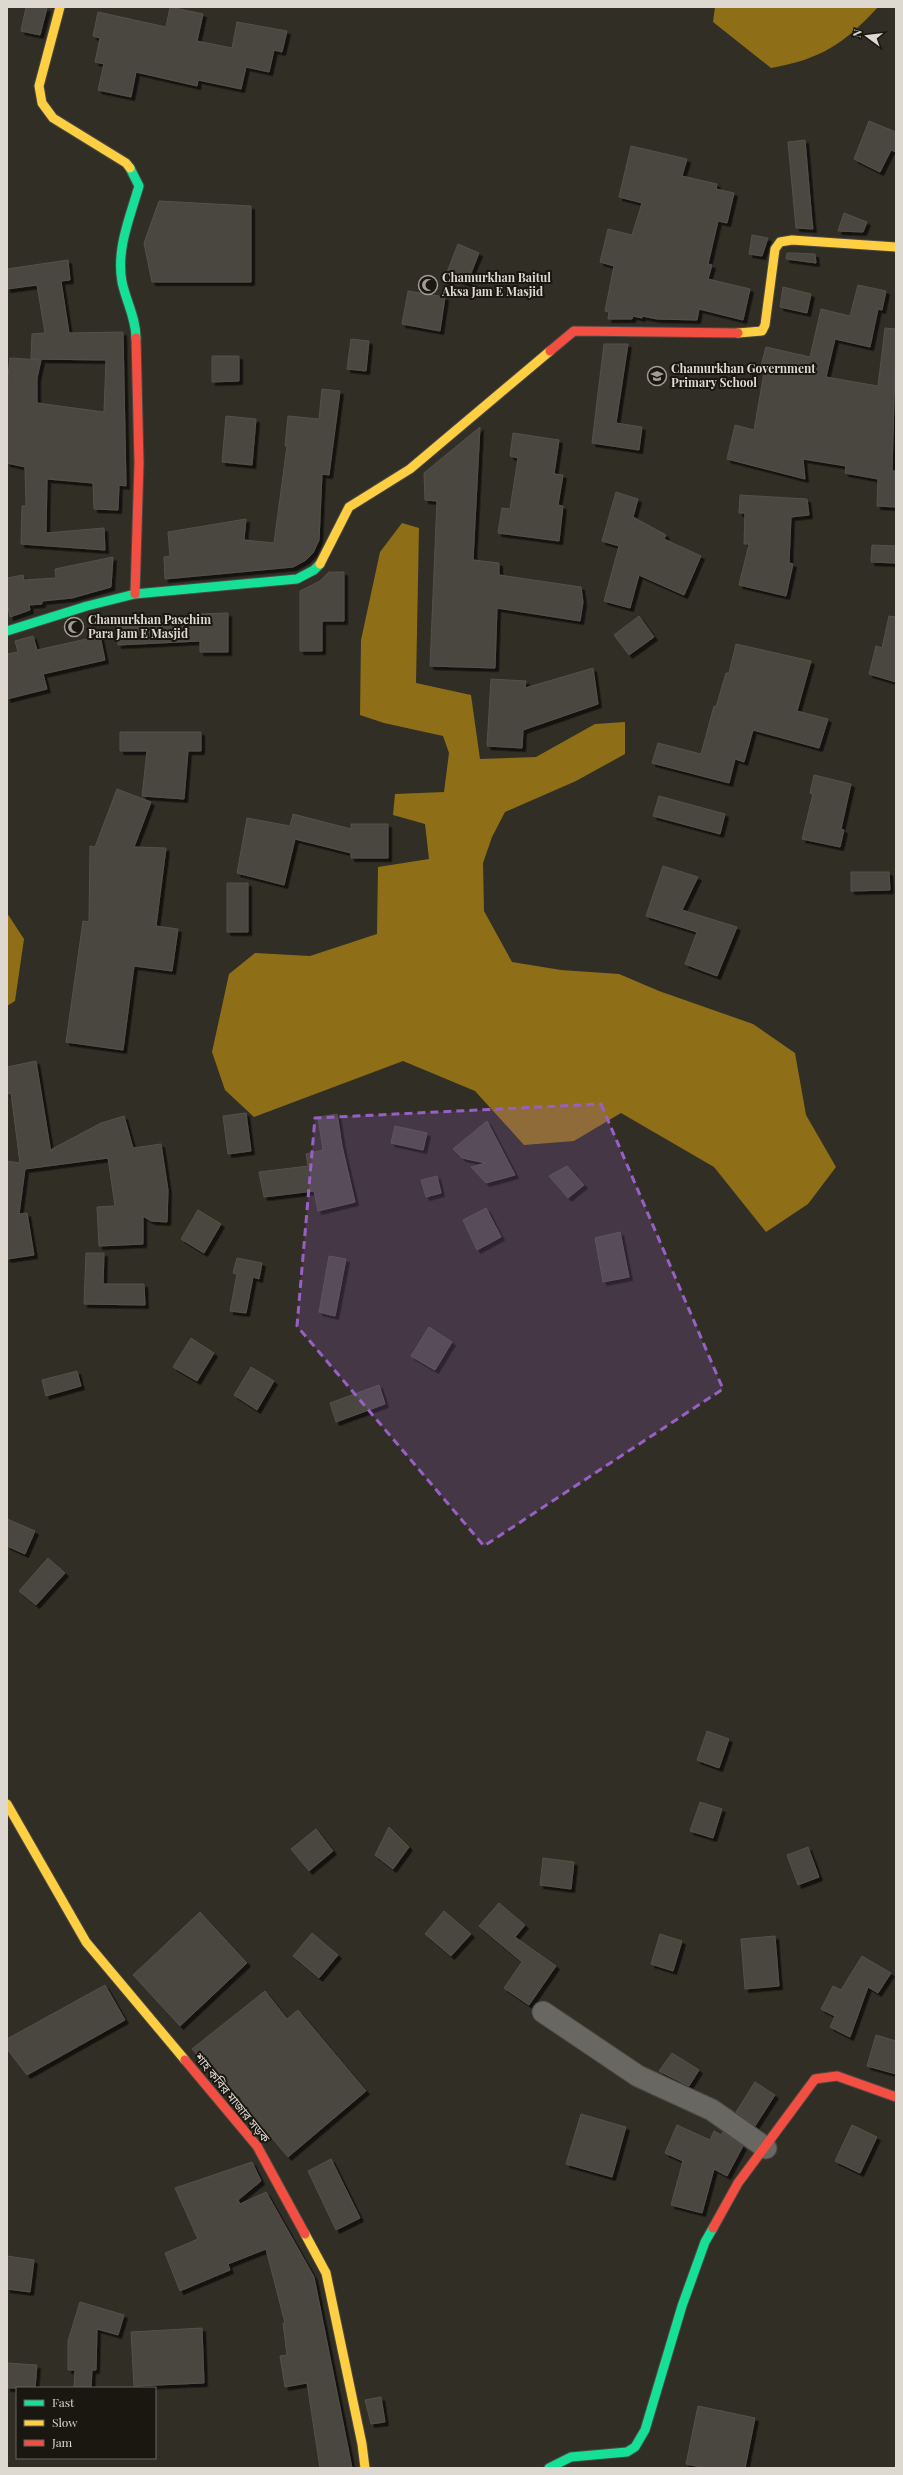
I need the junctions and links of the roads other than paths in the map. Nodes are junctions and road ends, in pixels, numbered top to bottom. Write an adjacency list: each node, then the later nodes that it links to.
1 (60, 7): 3 (street)
2 (896, 247): 3 (street)
3 (135, 594): 4 (street)
4 (7, 632)
5 (7, 1804): 9 (street, শাহ কবির মাজার সড়ক)
6 (543, 2012): 8 (street)
7 (896, 2097): 8 (street)
8 (766, 2148): 10 (street)
9 (365, 2468)
10 (549, 2468)

